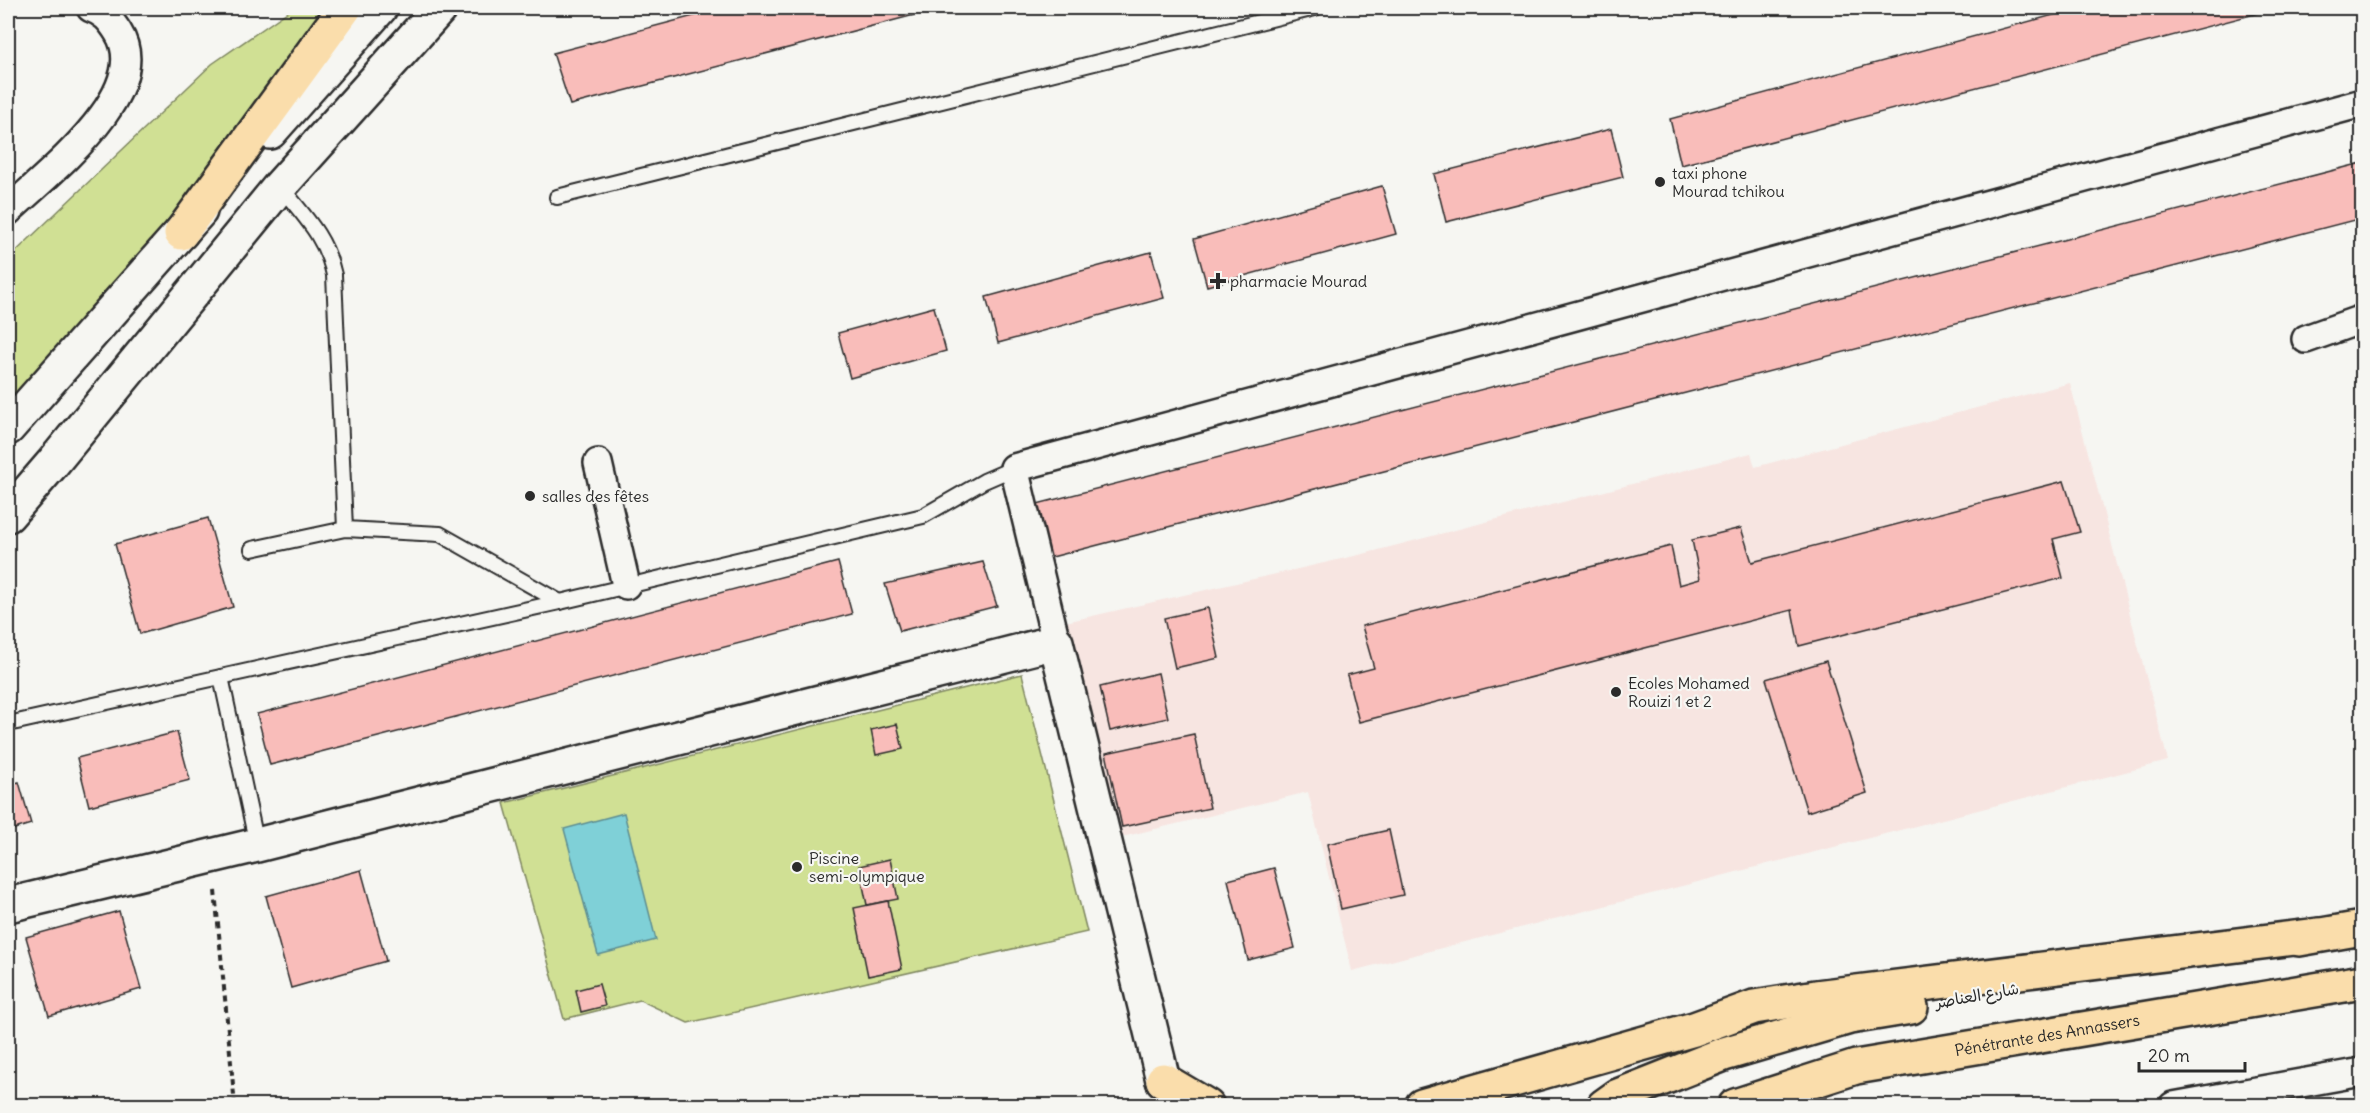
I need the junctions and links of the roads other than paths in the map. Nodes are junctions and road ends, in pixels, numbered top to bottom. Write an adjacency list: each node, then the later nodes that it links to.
1 (91, 8): 9 (street)
2 (345, 8): 10 (highway)
3 (380, 8): 10 (street)
4 (440, 8): 7 (street)
5 (1315, 8): 8 (lane)
6 (2362, 103): 15 (street)
7 (279, 186): 16 (street); 17 (lane)
8 (557, 197)
9 (8, 211)
10 (181, 232): 13 (street)
11 (2362, 319): 12 (street)
12 (2306, 339)
13 (8, 428)
14 (598, 463): 19 (street)
15 (1014, 468): 19 (lane); 21 (street)
16 (8, 515)
17 (345, 529): 18 (lane); 20 (lane)
18 (252, 549)
19 (626, 585): 20 (lane)
20 (560, 602): 22 (lane)
21 (1056, 642): 24 (street); 30 (street)
22 (221, 677): 23 (lane); 24 (lane)
23 (8, 724)
24 (257, 845): 25 (street)
25 (8, 905)
26 (2362, 928): 27 (highway, شارع العناصر)
27 (2319, 935): 32 (highway); 33 (highway, شارع العناصر)
28 (2362, 982): 34 (highway, Pénétrante des Annassers)
29 (2362, 1072): 35 (street)
30 (1167, 1093): 31 (highway)
31 (1206, 1106)
32 (1422, 1106)
33 (1604, 1106)
34 (1735, 1106)
35 (2173, 1106)

